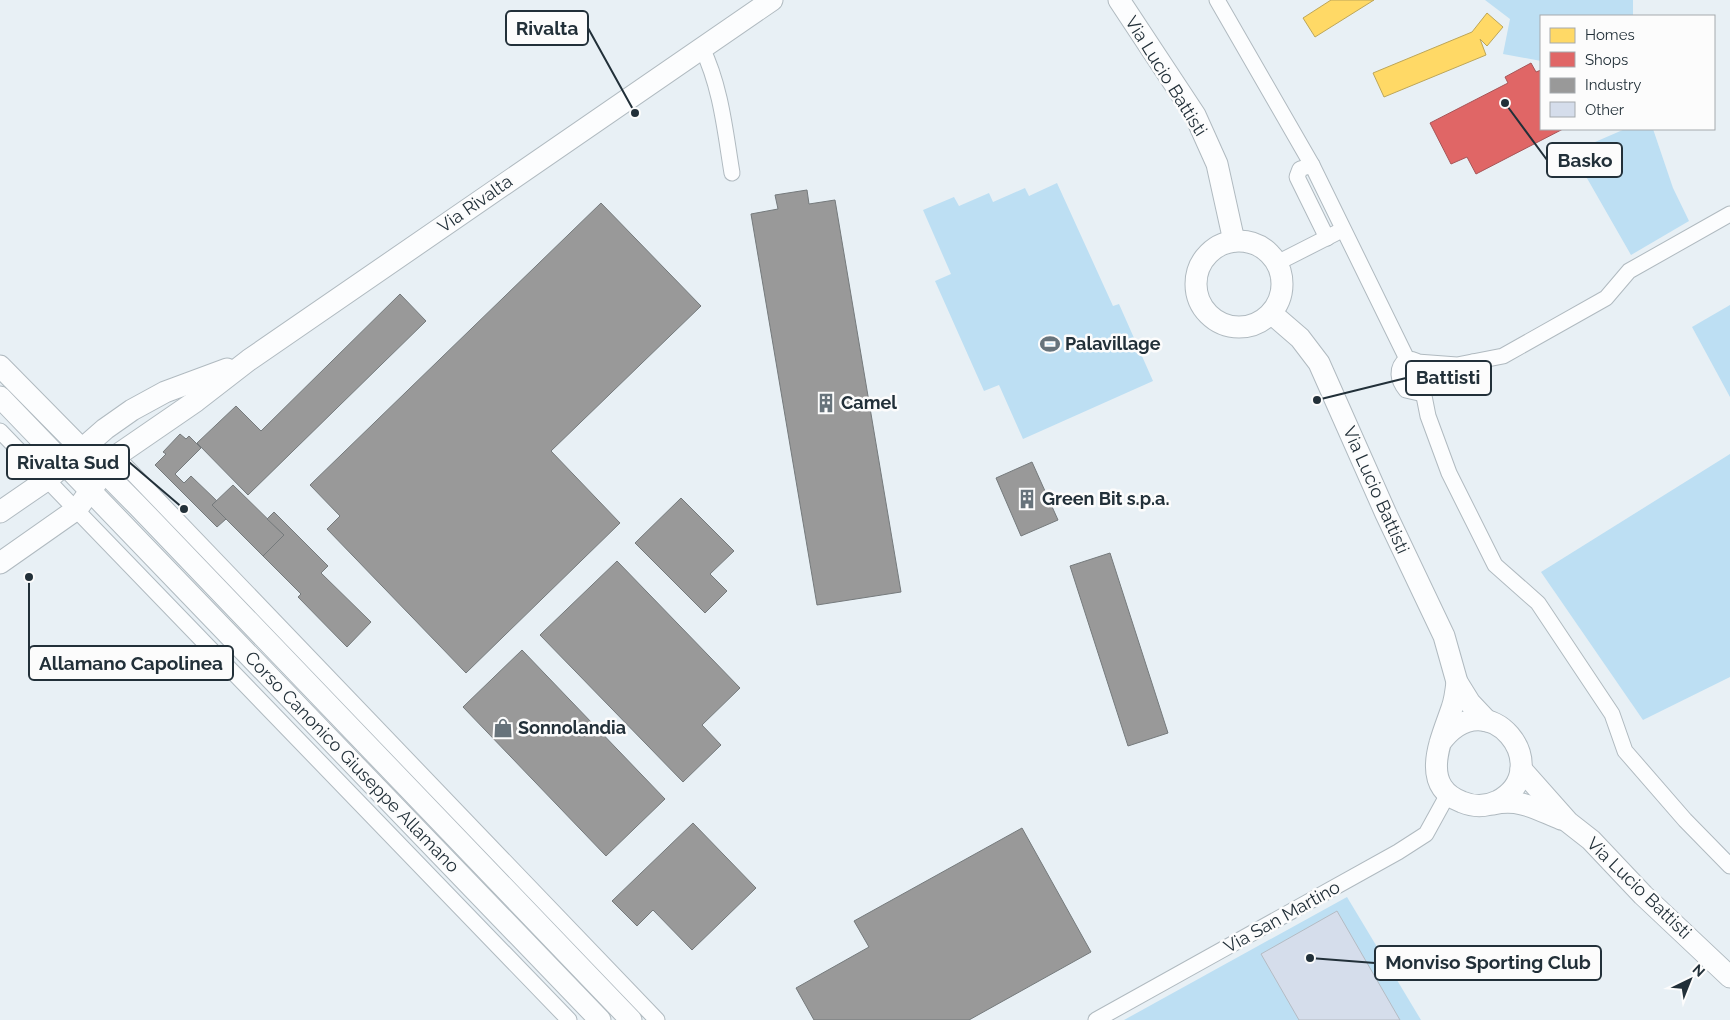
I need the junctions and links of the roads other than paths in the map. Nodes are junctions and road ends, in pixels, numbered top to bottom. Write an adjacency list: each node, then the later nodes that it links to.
1 (772, 0): 4 (street, Via Rivalta)
2 (1119, 0): 10 (street, Via Lucio Battisti)
3 (1217, 0): 5 (street)
4 (702, 48): 6 (street); 13 (street, Via Rivalta)
5 (1312, 165): 8 (street); 9 (street)
6 (732, 174)
7 (1730, 214): 15 (street)
8 (1344, 229): 9 (street); 14 (street)
9 (1327, 238): 11 (street)
10 (1234, 241): 11 (street); 12 (street)
11 (1277, 263): 12 (street)
12 (1271, 313): 28 (street, Via Lucio Battisti)
13 (249, 360): 20 (street, Via Rivalta); 22 (street, Via Rivalta)
14 (1412, 360): 15 (street); 17 (street); 17 (street)
15 (1473, 362): 17 (street)
16 (0, 366): 20 (street, Corso Canonico Giuseppe Allamano)
17 (1423, 391): 35 (street)
18 (0, 397): 21 (street, Corso Canonico Giuseppe Allamano)
19 (0, 431): 23 (street, Corso Canonico Giuseppe Allamano)
20 (82, 449): 21 (street, Via Rivalta); 22 (street, Corso Canonico Giuseppe Allamano)
21 (65, 464): 23 (street, Via Rivalta); 24 (street, Corso Canonico Giuseppe Allamano)
22 (110, 464): 24 (street, Via Rivalta); 39 (street, Corso Canonico Giuseppe Allamano); 40 (street, Corso Canonico Giuseppe Allamano)
23 (48, 479): 25 (street, Corso Canonico Giuseppe Allamano); 26 (street, Via Rivalta)
24 (90, 491): 25 (street, Via Rivalta); 38 (street, Corso Canonico Giuseppe Allamano)
25 (77, 509): 27 (street, Via Rivalta); 37 (street, Corso Canonico Giuseppe Allamano)
26 (0, 512)
27 (0, 563)
28 (1457, 682): 29 (street, Via Lucio Battisti); 30 (street, Via Lucio Battisti)
29 (1487, 721): 30 (street); 31 (street, Via Lucio Battisti)
30 (1440, 743): 32 (street, Via Lucio Battisti)
31 (1521, 769): 33 (street); 34 (street, Via Lucio Battisti)
32 (1448, 794): 33 (street, Via Lucio Battisti); 41 (street, Via San Martino)
33 (1483, 806): 34 (street, Via Lucio Battisti)
34 (1568, 822): 36 (street, Via Lucio Battisti)
35 (1730, 866)
36 (1730, 977)
37 (569, 1020)
38 (600, 1020)
39 (631, 1020)
40 (657, 1020)
41 (1096, 1020)

